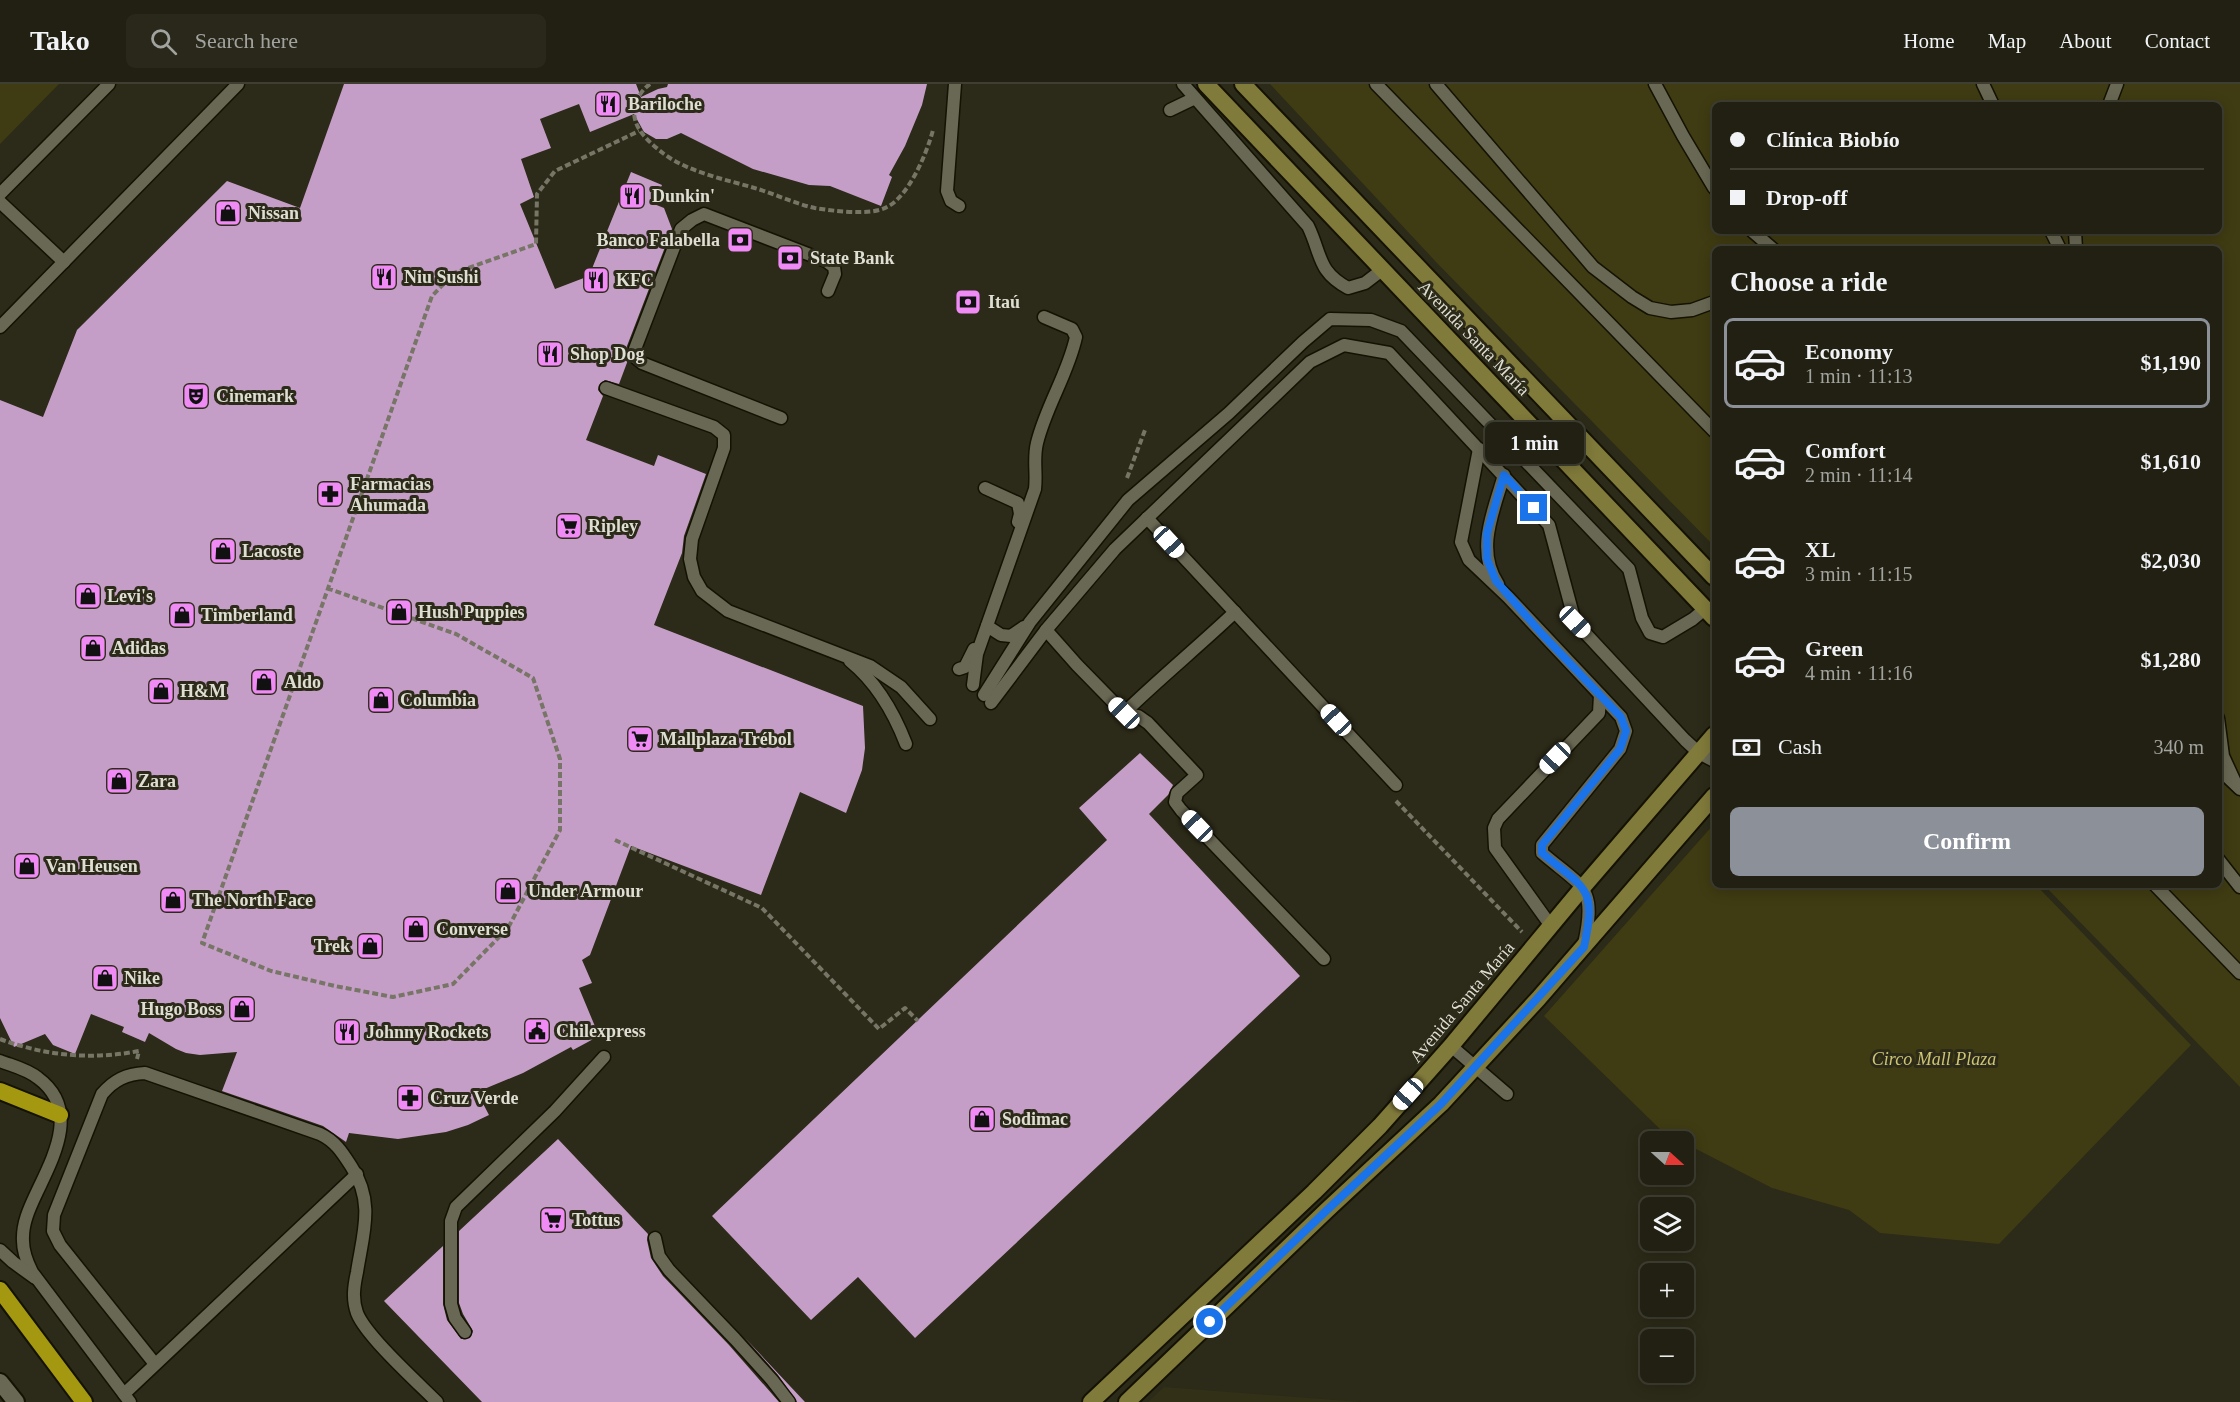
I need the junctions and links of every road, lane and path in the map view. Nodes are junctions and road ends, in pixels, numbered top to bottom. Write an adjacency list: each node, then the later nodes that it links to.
1 (109, 84): 20 (lane)
2 (238, 84): 25 (lane)
3 (650, 84): 18 (path)
4 (955, 84): 22 (lane)
5 (1182, 84): 13 (lane)
6 (1206, 84): 26 (main road, Avenida Santa María)
7 (1243, 84): 40 (main road, Avenida Santa María)
8 (1376, 84): 33 (lane)
9 (1436, 84): 28 (lane)
10 (1655, 84): 19 (lane)
11 (1983, 84): 14 (lane)
12 (2117, 84): 15 (lane)
13 (1195, 98): 16 (lane); 26 (lane)
14 (1992, 102)
15 (2110, 102)
16 (1170, 110)
17 (934, 128): 18 (path)
18 (639, 131): 41 (path)
19 (1712, 185)
20 (0, 194)
21 (0, 202): 25 (lane)
22 (959, 206)
23 (1756, 234): 24 (lane)
24 (1770, 246)
25 (64, 262): 30 (lane)
26 (1382, 270): 44 (main road, Avenida Santa María)
27 (828, 291): 32 (lane)
28 (1712, 303)
29 (1044, 317): 46 (lane)
30 (0, 327)
31 (606, 388): 48 (lane)
32 (781, 418)
33 (1712, 428)
34 (1145, 430): 37 (path)
35 (1479, 449): 36 (lane); 39 (lane); 42 (lane)
36 (1504, 475): 42 (lane); 57 (lane)
37 (1126, 480)
38 (986, 488): 49 (lane)
39 (1147, 518): 43 (lane); 47 (lane)
40 (1712, 575)
41 (327, 588): 41 (path)
42 (1508, 597): 51 (lane)
43 (1235, 612): 52 (lane); 60 (lane)
44 (1710, 613): 45 (lane)
45 (1030, 622): 46 (lane); 47 (lane)
46 (987, 626): 50 (lane)
47 (1046, 630): 52 (lane)
48 (843, 655): 53 (lane); 55 (lane)
49 (959, 669)
50 (973, 685)
51 (1600, 695): 65 (lane); 68 (lane)
52 (1124, 713): 70 (lane)
53 (930, 719)
54 (1712, 737): 57 (main road, Avenida Santa María)
55 (906, 744)
56 (2222, 748): 61 (lane)
57 (1699, 753): 58 (lane); 65 (main road, Avenida Santa María)
58 (1712, 760)
59 (2222, 772): 61 (lane)
60 (1396, 785)
61 (2237, 785)
62 (1712, 798): 69 (main road)
63 (615, 840): 72 (path)
64 (2222, 864): 66 (lane)
65 (1583, 887): 68 (main road, Avenida Santa María); 69 (lane)
66 (2240, 887)
67 (2158, 888): 71 (lane)
68 (1551, 926): 74 (main road, Avenida Santa María)
69 (1584, 947): 77 (main road)
70 (1324, 959)
71 (2240, 973)
72 (918, 1021)
73 (0, 1039): 78 (path)
74 (1451, 1046): 77 (lane); 95 (main road, Avenida Santa María)
75 (604, 1057): 87 (lane)
76 (0, 1061): 81 (lane)
77 (1476, 1067): 80 (lane); 96 (main road)
78 (133, 1074): 82 (lane); 88 (lane)
79 (0, 1091): 81 (highway)
80 (1507, 1094)
81 (60, 1115): 85 (lane)
82 (357, 1174): 88 (lane); 93 (lane)
83 (655, 1238): 94 (lane)
84 (0, 1250): 85 (lane)
85 (39, 1281): 90 (lane)
86 (0, 1290): 92 (highway)
87 (465, 1332)
88 (154, 1364): 90 (lane)
89 (0, 1382): 91 (street)
90 (127, 1398)
91 (16, 1402)
92 (84, 1402)
93 (436, 1402)
94 (789, 1402)
95 (1091, 1402)
96 (1127, 1402)

